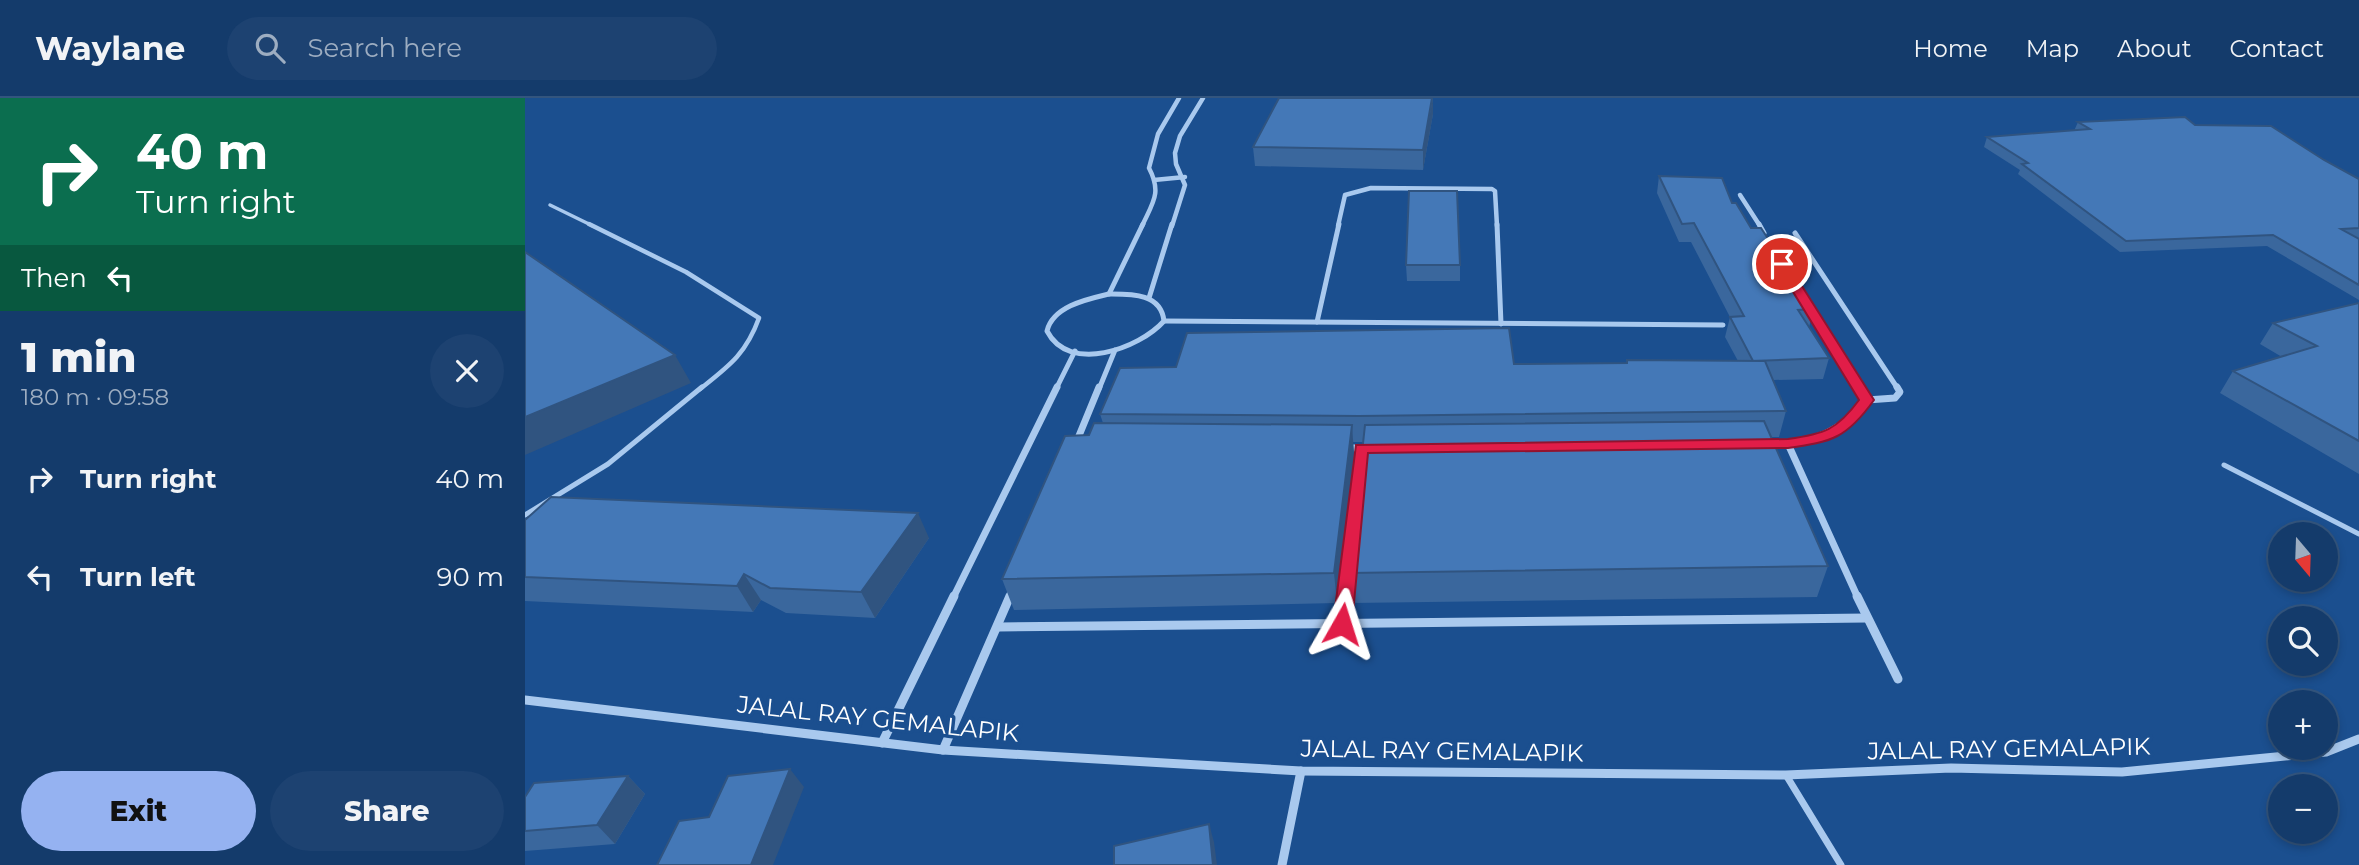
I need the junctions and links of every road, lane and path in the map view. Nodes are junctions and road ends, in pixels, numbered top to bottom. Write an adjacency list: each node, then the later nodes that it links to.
1 (1179, 98): 4 (street)
2 (1203, 98): 3 (street)
3 (1185, 177): 4 (street); 10 (street)
4 (1154, 180): 9 (street)
5 (1740, 195): 8 (street)
6 (550, 205): 26 (lane)
7 (1795, 233): 18 (street)
8 (1768, 241)
9 (1109, 294): 10 (street); 17 (street)
10 (1149, 298): 12 (street)
11 (1803, 298): 18 (street)
12 (1164, 321): 13 (street); 16 (street)
13 (1317, 323): 14 (street); 14 (street)
14 (1501, 324): 15 (street)
15 (1723, 325)
16 (1115, 350): 17 (street); 21 (street)
17 (1076, 351): 35 (street)
18 (1867, 400): 20 (street)
19 (1760, 444): 20 (street)
20 (1788, 444): 29 (street)
21 (1088, 447)
22 (1334, 448): 24 (street)
23 (1375, 448): 24 (street)
24 (1361, 449): 30 (street)
25 (2224, 465): 27 (lane)
26 (525, 515)
27 (2359, 534)
28 (1016, 584): 31 (street)
29 (1867, 618): 30 (street); 32 (street)
30 (1342, 624): 31 (street)
31 (999, 627): 36 (street)
32 (1898, 679)
33 (525, 700): 35 (street, JALAL RAY GEMALAPIK)
34 (2359, 739): 38 (street, JALAL RAY GEMALAPIK)
35 (882, 743): 36 (street, JALAL RAY GEMALAPIK)
36 (943, 750): 37 (street, JALAL RAY GEMALAPIK)
37 (1301, 771): 38 (street, JALAL RAY GEMALAPIK); 39 (street)
38 (1786, 775): 40 (lane)
39 (1282, 865)
40 (1841, 865)

